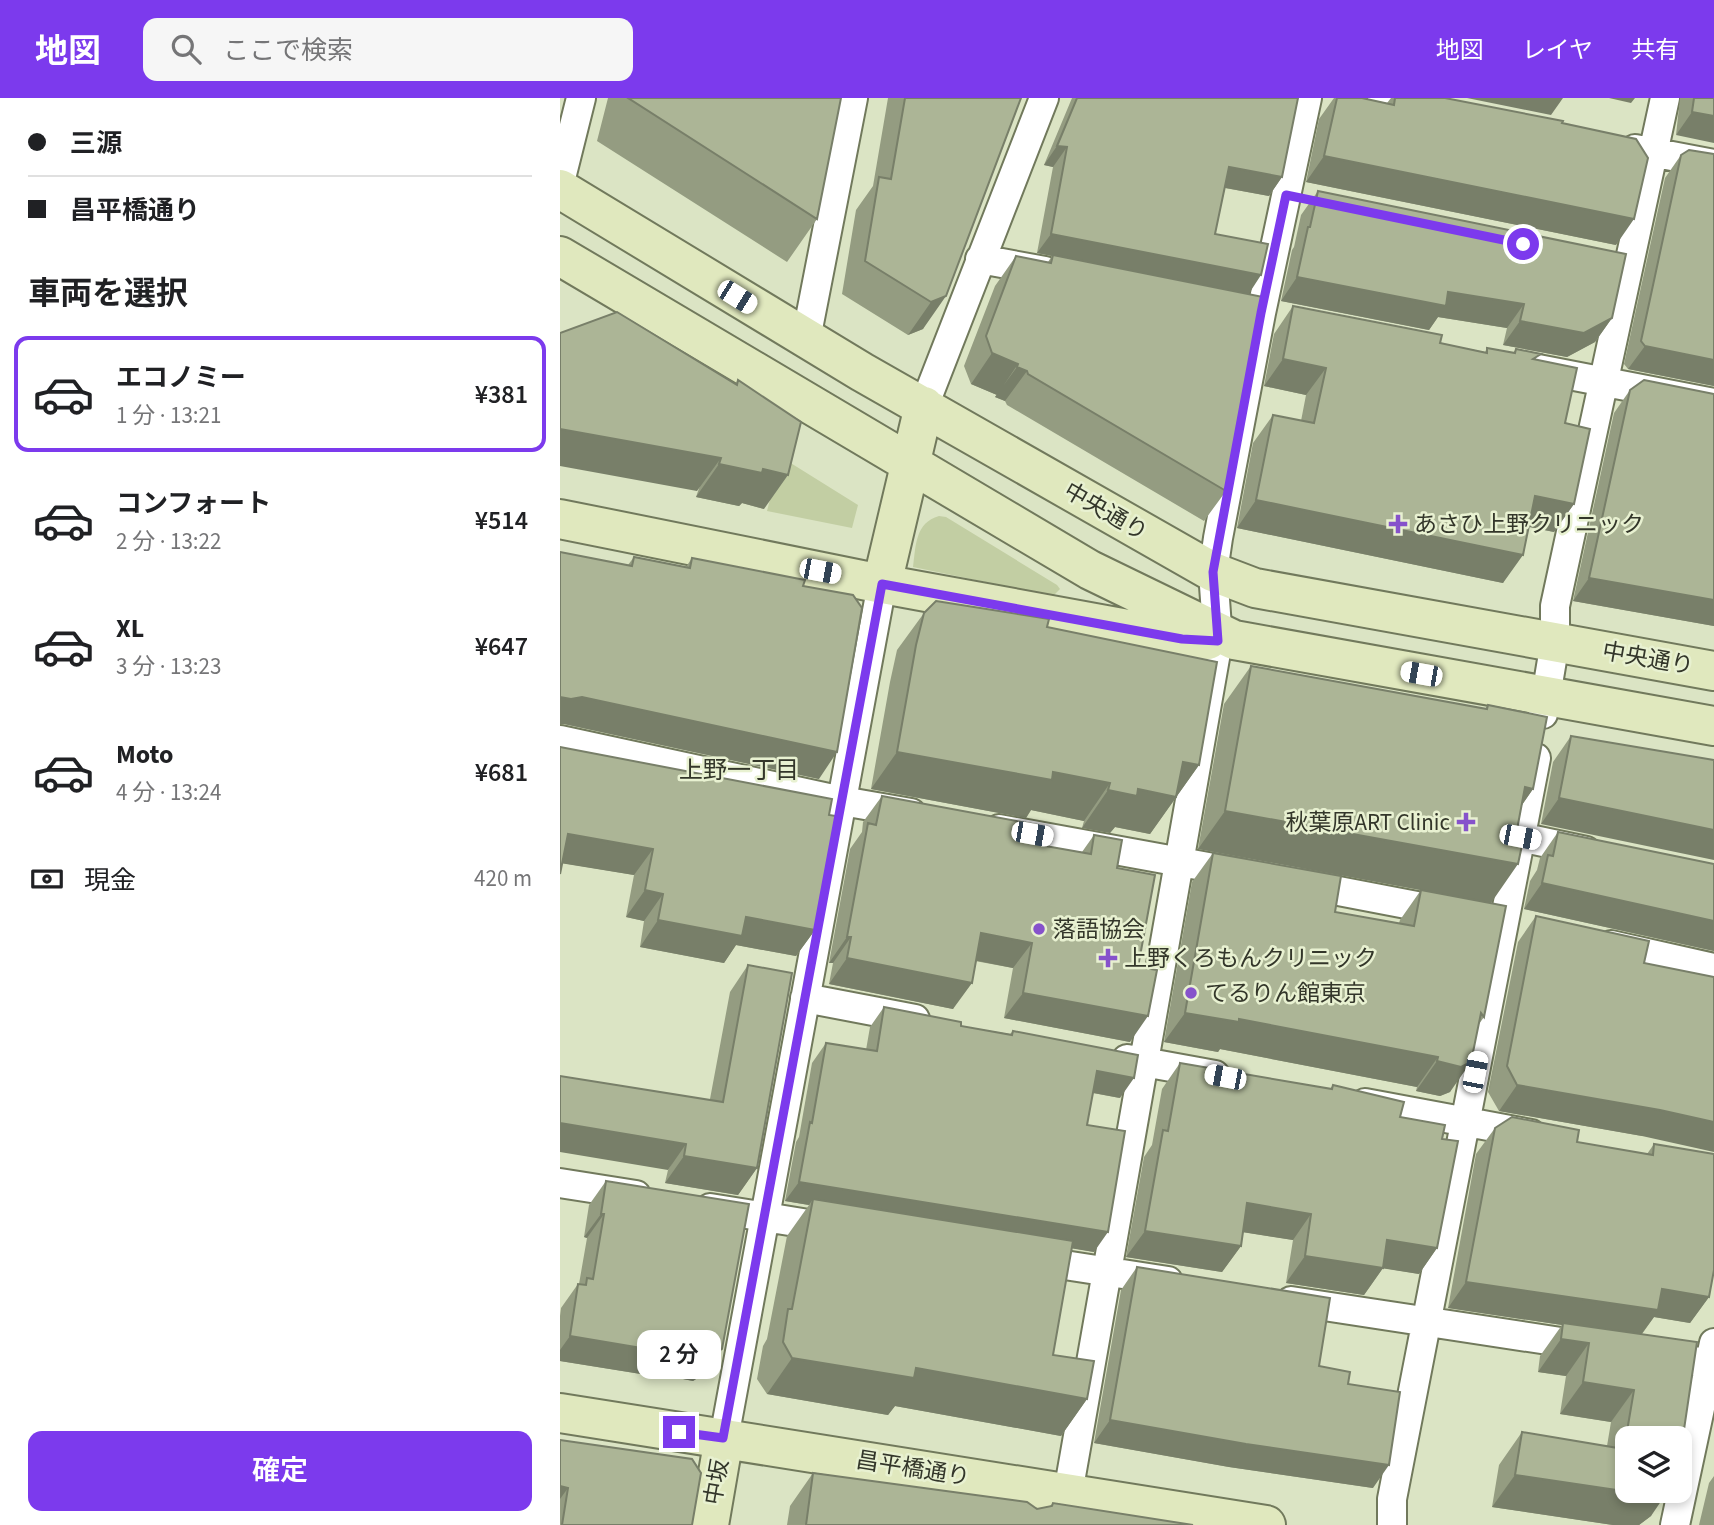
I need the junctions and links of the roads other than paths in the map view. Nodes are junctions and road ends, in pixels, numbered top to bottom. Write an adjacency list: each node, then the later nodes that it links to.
1 (581, 98): 11 (street)
2 (853, 98): 16 (street)
3 (1044, 98): 14 (street)
4 (1307, 98): 23 (street)
5 (1382, 98): 7 (street)
6 (1665, 98): 9 (street)
7 (1456, 114)
8 (1612, 145): 9 (street)
9 (1653, 153): 10 (street); 18 (street)
10 (1714, 164)
11 (560, 182)
12 (560, 189): 16 (main road, 中央通り)
13 (560, 256): 21 (main road)
14 (980, 259): 15 (street); 20 (street)
15 (1065, 275)
16 (806, 339): 20 (main road, 中央通り)
17 (1512, 364): 18 (street)
18 (1605, 383): 19 (street); 26 (street)
19 (1714, 403)
20 (924, 406): 21 (main road); 23 (main road, 中央通り)
21 (909, 463): 24 (main road); 25 (main road)
22 (560, 519): 24 (main road)
23 (1213, 572): 25 (street); 26 (main road, 中央通り)
24 (882, 584): 25 (main road); 31 (street)
25 (1224, 638): 28 (main road); 36 (street)
26 (1555, 642): 27 (main road, 中央通り); 28 (street)
27 (1714, 671)
28 (1546, 696): 29 (main road); 34 (street)
29 (1714, 726)
30 (560, 740): 31 (street)
31 (842, 801): 32 (street); 40 (street)
32 (936, 817)
33 (978, 825): 36 (street)
34 (1520, 837): 35 (street); 37 (street)
35 (1611, 856)
36 (1178, 861): 37 (street); 43 (street)
37 (1496, 921): 46 (street)
38 (1580, 938): 39 (street)
39 (1714, 968)
40 (805, 998): 41 (street); 49 (street)
41 (940, 1024)
42 (1103, 1054): 43 (street)
43 (1143, 1062): 44 (street); 52 (street)
44 (1238, 1079)
45 (1346, 1100): 46 (street)
46 (1465, 1122): 47 (street); 55 (street)
47 (1562, 1140)
48 (560, 1183): 49 (street)
49 (763, 1217): 50 (street); 58 (street)
50 (855, 1231)
51 (1013, 1256): 52 (street)
52 (1107, 1272): 53 (street); 59 (street)
53 (1187, 1284)
54 (1267, 1297): 55 (street)
55 (1426, 1322): 56 (street); 62 (street)
56 (1713, 1357): 63 (street)
57 (560, 1413): 58 (main road, 昌平橋通り)
58 (723, 1438): 59 (main road, 昌平橋通り); 60 (main road, 中坂)
59 (1069, 1493): 61 (main road, 昌平橋通り)
60 (709, 1525)
61 (1266, 1525)
62 (1392, 1525)
63 (1675, 1525)

